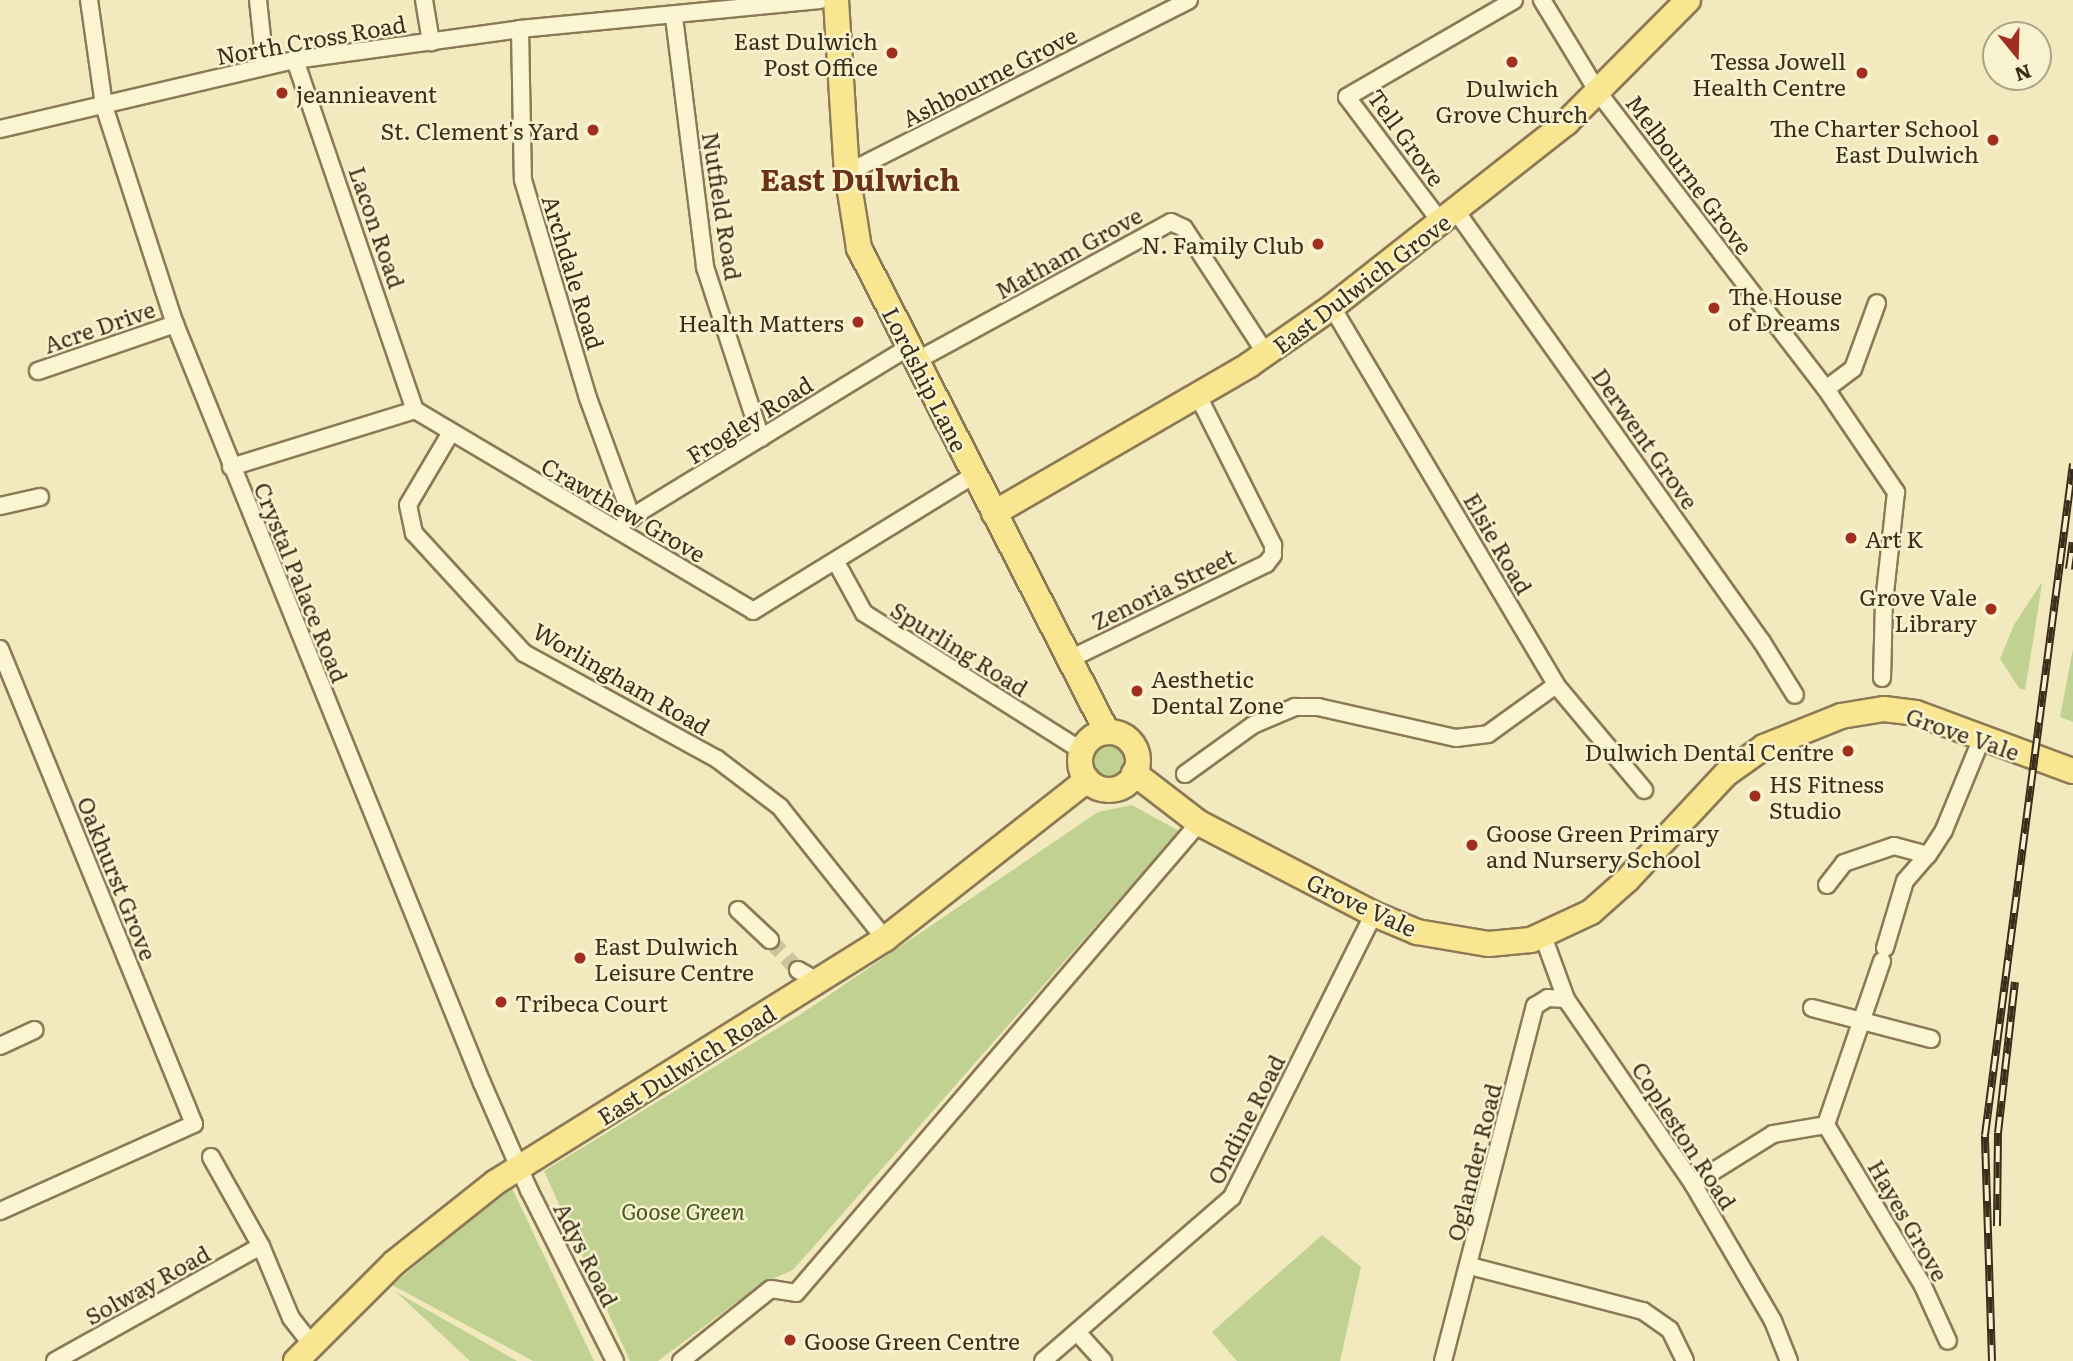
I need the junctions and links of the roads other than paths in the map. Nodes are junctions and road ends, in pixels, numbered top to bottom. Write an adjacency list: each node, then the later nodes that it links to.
1 (89, 0): 16 (street, Crystal Palace Road)
2 (258, 0): 14 (street)
3 (425, 0): 12 (street)
4 (820, 0): 10 (street, North Cross Road)
5 (836, 0): 18 (main road, Lordship Lane)
6 (1189, 0): 18 (street, Ashbourne Grove)
7 (1514, 0): 19 (street, Tell Grove)
8 (1542, 0): 15 (street, Melbourne Grove)
9 (1688, 0): 15 (main road, East Dulwich Grove)
10 (674, 17): 11 (street, North Cross Road); 30 (street, Nutfield Road)
11 (520, 29): 12 (street, North Cross Road); 36 (street, Archdale Road)
12 (431, 42): 13 (street, North Cross Road)
13 (295, 60): 14 (street, North Cross Road); 28 (street, Lacon Road)
14 (265, 66): 16 (street, North Cross Road)
15 (1598, 92): 19 (main road, East Dulwich Grove); 26 (street, Melbourne Grove)
16 (104, 106): 17 (street, North Cross Road); 22 (street, Crystal Palace Road)
17 (0, 129)
18 (847, 173): 23 (main road, Lordship Lane)
19 (1448, 216): 21 (main road, East Dulwich Grove); 43 (street, Derwent Grove)
20 (1877, 303): 26 (street)
21 (1332, 307): 24 (main road, East Dulwich Grove); 42 (street, Elsie Road)
22 (175, 324): 25 (street, Acre Drive); 31 (street, Crystal Palace Road)
23 (913, 354): 24 (street, Matham Grove); 30 (street, Frogley Road); 32 (main road, Lordship Lane)
24 (1266, 354): 27 (main road, East Dulwich Grove)
25 (38, 371)
26 (1826, 389): 41 (street, Melbourne Grove)
27 (1198, 396): 35 (main road, East Dulwich Grove); 40 (street, Zenoria Street)
28 (415, 410): 29 (street, Crawthew Grove); 31 (street)
29 (450, 434): 37 (street, Crawthew Grove); 58 (street, Worlingham Road)
30 (761, 438): 36 (street, Frogley Road)
31 (231, 467): 68 (street, Crystal Palace Road)
32 (974, 475): 35 (main road, Lordship Lane); 38 (street, Crawthew Grove)
33 (40, 496): 34 (street)
34 (0, 506)
35 (994, 513): 40 (main road, Lordship Lane)
36 (632, 518): 37 (street, Frogley Road)
37 (611, 527): 38 (street, Crawthew Grove)
38 (836, 562): 46 (street, Spurling Road)
39 (0, 649): 70 (street, Oakhurst Grove)
40 (1070, 659): 44 (main road, Lordship Lane)
41 (1882, 678)
42 (1556, 685): 49 (street); 51 (street, Elsie Road)
43 (1795, 695)
44 (1107, 732): 46 (main road); 48 (main road)
45 (1982, 738): 47 (main road, Grove Vale); 53 (street); 57 (main road, Grove Vale)
46 (1082, 751): 50 (main road)
47 (2073, 771)
48 (1134, 774): 50 (main road); 52 (main road, Grove Vale)
49 (1185, 774)
50 (1087, 780): 58 (main road, East Dulwich Road)
51 (1644, 790)
52 (1199, 823): 56 (main road, Grove Vale); 78 (street)
53 (1928, 855): 54 (street); 62 (street)
54 (1827, 885)
55 (738, 910): 59 (street)
56 (1374, 914): 57 (main road, Grove Vale); 73 (street, Ondine Road)
57 (1543, 936): 60 (street, Copleston Road)
58 (885, 939): 68 (main road, East Dulwich Road)
59 (770, 940)
60 (1566, 999): 69 (street, Copleston Road); 72 (street, Oglander Road)
61 (1812, 1008): 62 (street)
62 (1864, 1022): 64 (street); 66 (street)
63 (34, 1030): 65 (street)
64 (1931, 1039)
65 (0, 1045)
66 (1826, 1125): 69 (street); 74 (street, Hayes Grove)
67 (211, 1157): 71 (street)
68 (519, 1167): 75 (main road, East Dulwich Road); 77 (street, Adys Road)
69 (1693, 1184): 83 (street, Copleston Road)
70 (0, 1212)
71 (261, 1246): 75 (street); 76 (street, Solway Road)
72 (1470, 1266): 81 (street, Oglander Road); 82 (street)
73 (1077, 1332): 79 (street, Ondine Road); 80 (street)
74 (1948, 1341)
75 (304, 1353)
76 (55, 1361)
77 (615, 1361)
78 (681, 1361)
79 (1044, 1361)
80 (1103, 1361)
81 (1443, 1361)
82 (1685, 1361)
83 (1789, 1361)

